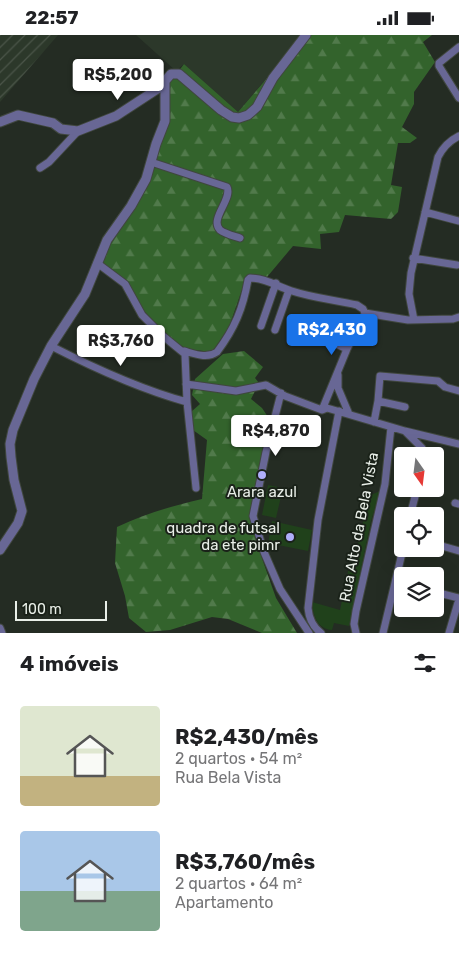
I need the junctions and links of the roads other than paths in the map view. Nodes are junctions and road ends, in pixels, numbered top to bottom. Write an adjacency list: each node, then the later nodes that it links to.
1 (306, 35): 3 (street)
2 (459, 47): 4 (street)
3 (165, 84): 6 (street); 8 (street)
4 (459, 98)
5 (0, 122): 6 (street)
6 (78, 131): 9 (street)
7 (459, 136): 10 (street)
8 (151, 162): 12 (street); 14 (street)
9 (40, 168)
10 (425, 212): 11 (street); 13 (street)
11 (459, 221)
12 (240, 238)
13 (413, 258): 15 (street); 20 (street)
14 (97, 263): 24 (street); 26 (street)
15 (457, 265)
16 (276, 283): 17 (street); 21 (street); 26 (street)
17 (289, 290): 18 (street); 22 (street)
18 (365, 313): 20 (street); 25 (street)
19 (459, 317): 20 (street)
20 (414, 320)
21 (261, 326)
22 (275, 330)
23 (311, 332): 25 (street)
24 (51, 345): 32 (street); 44 (street)
25 (347, 349): 27 (street)
26 (184, 351): 28 (street)
27 (338, 372): 34 (street); 36 (street)
28 (186, 384): 30 (street); 32 (street)
29 (459, 391): 31 (street)
30 (283, 394): 34 (street); 51 (street)
31 (378, 401): 33 (street); 37 (street)
32 (187, 402): 42 (street)
33 (405, 407)
34 (322, 409): 35 (street)
35 (339, 411): 36 (street); 52 (street)
36 (349, 415): 37 (street)
37 (374, 422): 38 (street)
38 (391, 427): 39 (street); 53 (street, Rua Alto da Bela Vista)
39 (405, 431): 40 (street); 41 (street)
40 (459, 444)
41 (421, 447)
42 (196, 488)
43 (444, 547): 45 (street)
44 (0, 550)
45 (459, 551)
46 (444, 595): 47 (street)
47 (459, 599): 55 (street)
48 (394, 601): 54 (street)
49 (0, 629): 50 (street)
50 (2, 633)
51 (309, 633)
52 (321, 633)
53 (356, 633)
54 (384, 633)
55 (449, 633)

